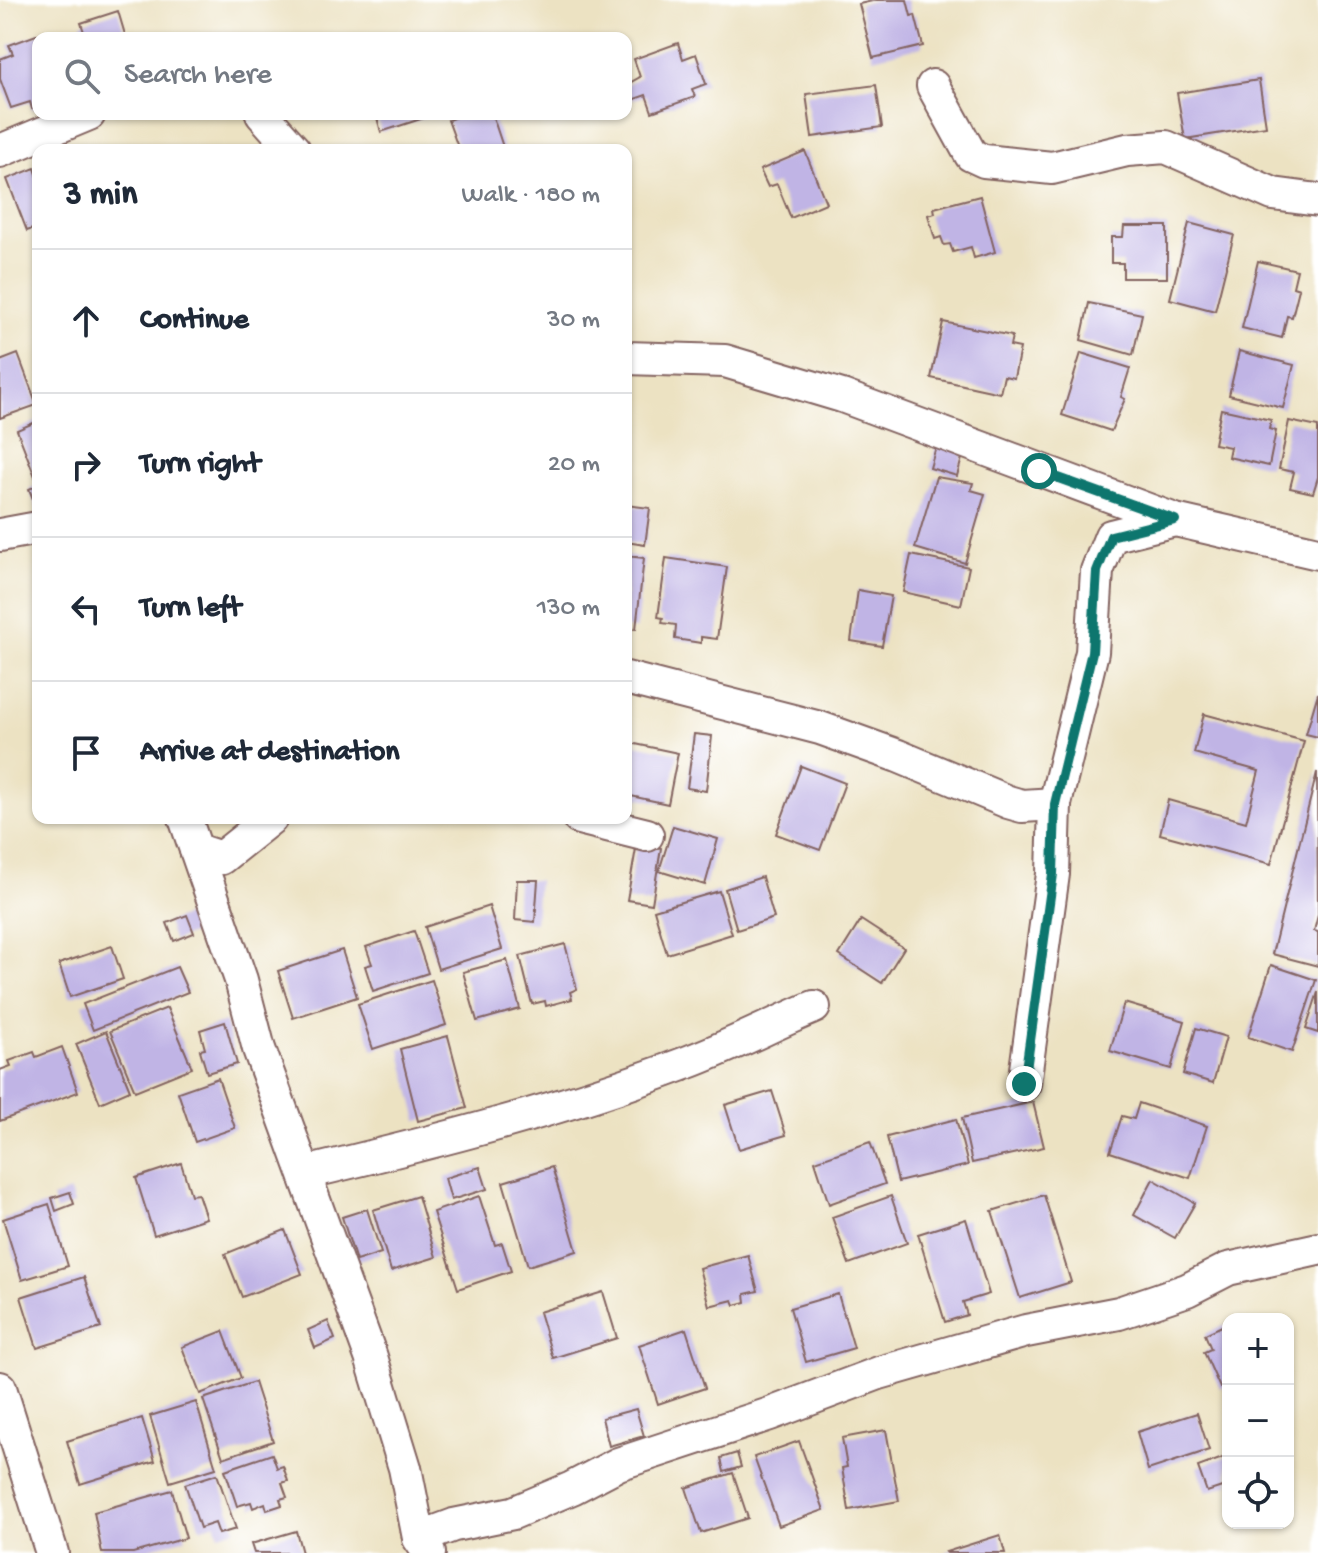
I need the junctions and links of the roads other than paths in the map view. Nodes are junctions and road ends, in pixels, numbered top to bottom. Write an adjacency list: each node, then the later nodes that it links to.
1 (933, 86): 6 (street)
2 (75, 120): 5 (street)
3 (267, 120): 4 (street)
4 (289, 144)
5 (0, 151)
6 (1318, 200)
7 (632, 358): 8 (street)
8 (1175, 520): 11 (street); 13 (street)
9 (32, 529): 10 (street)
10 (0, 535)
11 (1318, 553)
12 (632, 680): 13 (street)
13 (1055, 804): 20 (street)
14 (187, 824): 18 (street)
15 (264, 824): 18 (street)
16 (603, 824): 17 (street)
17 (647, 835)
18 (196, 850): 21 (street)
19 (814, 1007): 21 (street)
20 (1024, 1084)
21 (305, 1173): 24 (street)
22 (1318, 1249): 24 (street)
23 (0, 1388): 25 (street)
24 (424, 1545)
25 (52, 1553)

